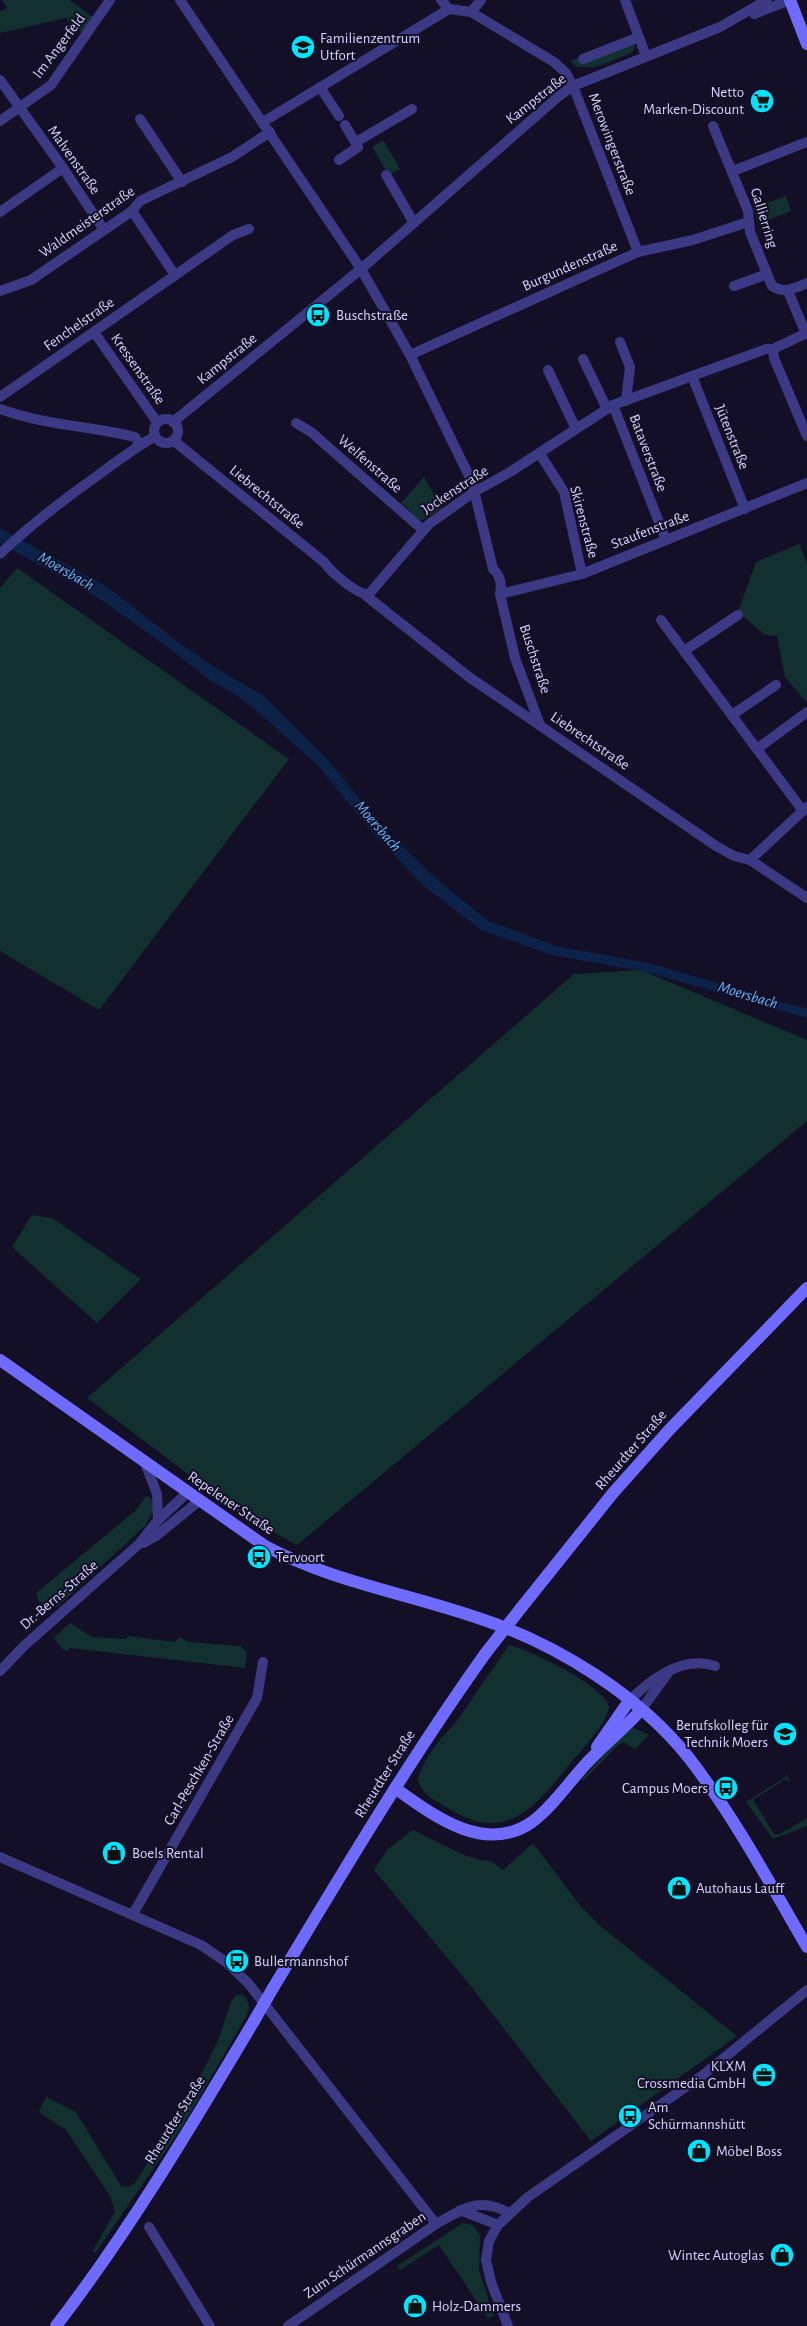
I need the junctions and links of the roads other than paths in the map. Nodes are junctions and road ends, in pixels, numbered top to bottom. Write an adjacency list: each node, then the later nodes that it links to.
1 (110, 0): 18 (street, Im Angerfeld)
2 (180, 0): 23 (street, Buschstraße)
3 (441, 0): 8 (street)
4 (481, 0): 9 (street)
5 (625, 0): 11 (street)
6 (767, 0): 10 (street, Kampstraße)
7 (790, 0): 10 (street, Kampstraße); 12 (main road)
8 (449, 9): 9 (street, Merowingerstraße); 17 (street)
9 (471, 12): 16 (street, Merowingerstraße)
10 (727, 24): 13 (street, Kampstraße)
11 (639, 37): 13 (street); 14 (street)
12 (807, 44)
13 (646, 56): 16 (street, Kampstraße)
14 (583, 59)
15 (0, 80): 18 (street, Malvenstraße)
16 (574, 86): 37 (street, Kampstraße); 40 (street, Merowingerstraße)
17 (320, 87): 20 (street); 23 (street)
18 (19, 108): 22 (street, Im Angerfeld); 30 (street, Malvenstraße)
19 (412, 109): 27 (street)
20 (339, 116)
21 (140, 119): 33 (street)
22 (0, 121)
23 (263, 122): 26 (street, Buschstraße)
24 (345, 125): 27 (street)
25 (713, 126): 31 (street, Gallierring)
26 (270, 132): 33 (street, Waldmeisterstraße); 41 (street, Buschstraße)
27 (356, 142): 29 (street)
28 (807, 142): 31 (street)
29 (339, 160)
30 (63, 168): 35 (street); 39 (street, Malvenstraße)
31 (733, 171): 36 (street, Gallierring)
32 (386, 175): 37 (street)
33 (182, 182): 34 (street, Waldmeisterstraße)
34 (132, 211): 39 (street, Waldmeisterstraße); 43 (street)
35 (0, 212)
36 (748, 222): 40 (street, Burgundenstraße); 42 (street, Gallierring)
37 (414, 223): 41 (street, Kampstraße)
38 (249, 229): 43 (street, Fenchelstraße)
39 (104, 230): 46 (street, Waldmeisterstraße)
40 (638, 252): 52 (street, Burgundenstraße)
41 (361, 270): 52 (street, Buschstraße); 61 (street, Kampstraße)
42 (767, 274): 45 (street); 47 (street, Gallierring)
43 (176, 275): 48 (street, Fenchelstraße)
44 (807, 283): 47 (street)
45 (734, 286)
46 (0, 290)
47 (788, 291): 49 (street)
48 (94, 332): 56 (street, Fenchelstraße); 60 (street, Kressenstraße)
49 (806, 333): 51 (street, Jockenstraße)
50 (620, 342): 57 (street)
51 (773, 349): 55 (street, Jockenstraße); 64 (street)
52 (410, 355): 70 (street, Buschstraße)
53 (583, 359): 58 (street)
54 (548, 370): 63 (street)
55 (692, 376): 57 (street, Jockenstraße); 71 (street, Jütenstraße)
56 (0, 397)
57 (626, 401): 58 (street, Jockenstraße)
58 (610, 407): 63 (street, Jockenstraße); 73 (street, Bataverstraße)
59 (0, 409): 67 (street)
60 (157, 422): 61 (street); 65 (street)
61 (173, 422): 66 (street)
62 (296, 422): 72 (street, Welfenstraße)
63 (576, 429): 68 (street, Jockenstraße)
64 (807, 436)
65 (154, 437): 66 (street); 67 (street)
66 (174, 441): 77 (street, Liebrechtstraße)
67 (140, 445): 74 (street)
68 (540, 454): 70 (street, Jockenstraße); 75 (street, Skirenstraße)
69 (807, 483): 71 (street, Staufenstraße)
70 (474, 492): 72 (street, Jockenstraße); 76 (street, Buschstraße)
71 (745, 510): 73 (street, Staufenstraße)
72 (422, 530): 77 (street, Jockenstraße)
73 (666, 540): 75 (street, Staufenstraße)
74 (0, 554)
75 (582, 574): 76 (street, Staufenstraße)
76 (500, 594): 84 (street, Buschstraße)
77 (367, 595): 84 (street, Liebrechtstraße)
78 (738, 615): 80 (street)
79 (661, 620): 80 (street)
80 (684, 650): 83 (street)
81 (776, 685): 83 (street)
82 (807, 712): 85 (street)
83 (732, 715): 85 (street)
84 (540, 725): 87 (street, Liebrechtstraße)
85 (757, 749): 86 (street)
86 (805, 809): 87 (street)
87 (750, 860): 88 (street, Liebrechtstraße)
88 (807, 898)
89 (807, 1288): 103 (main road, Rheurdter Straße, bridge)
90 (0, 1360): 91 (main road, Repelener Straße)
91 (145, 1463): 92 (main road, Repelener Straße); 94 (street)
92 (187, 1493): 93 (main road, Repelener Straße); 94 (street, Dr.-Berns-Straße)
93 (198, 1501): 95 (street, Dr.-Berns-Straße); 100 (main road, Repelener Straße)
94 (158, 1520): 95 (street, Dr.-Berns-Straße)
95 (140, 1544): 99 (street, Dr.-Berns-Straße)
96 (263, 1662): 105 (street, Carl-Peschken-Straße)
97 (715, 1666): 98 (street)
98 (670, 1670): 100 (street); 101 (street)
99 (0, 1672)
100 (629, 1701): 101 (main road, Repelener Straße); 102 (main road)
101 (641, 1710): 102 (main road); 106 (main road, Repelener Straße)
102 (586, 1764): 103 (main road)
103 (396, 1788): 113 (main road, Rheurdter Straße, bridge)
104 (0, 1857): 105 (street)
105 (133, 1914): 110 (street)
106 (807, 1948)
107 (807, 1990): 109 (street)
108 (460, 2210): 109 (street, Zum Schürmannsgraben); 110 (street, Zum Schürmannsgraben); 111 (street)
109 (509, 2213): 111 (street)
110 (436, 2224): 115 (street, Zum Schürmannsgraben)
111 (498, 2225): 116 (street)
112 (149, 2228): 114 (street)
113 (56, 2326)
114 (210, 2326)
115 (288, 2326)
116 (508, 2326)

